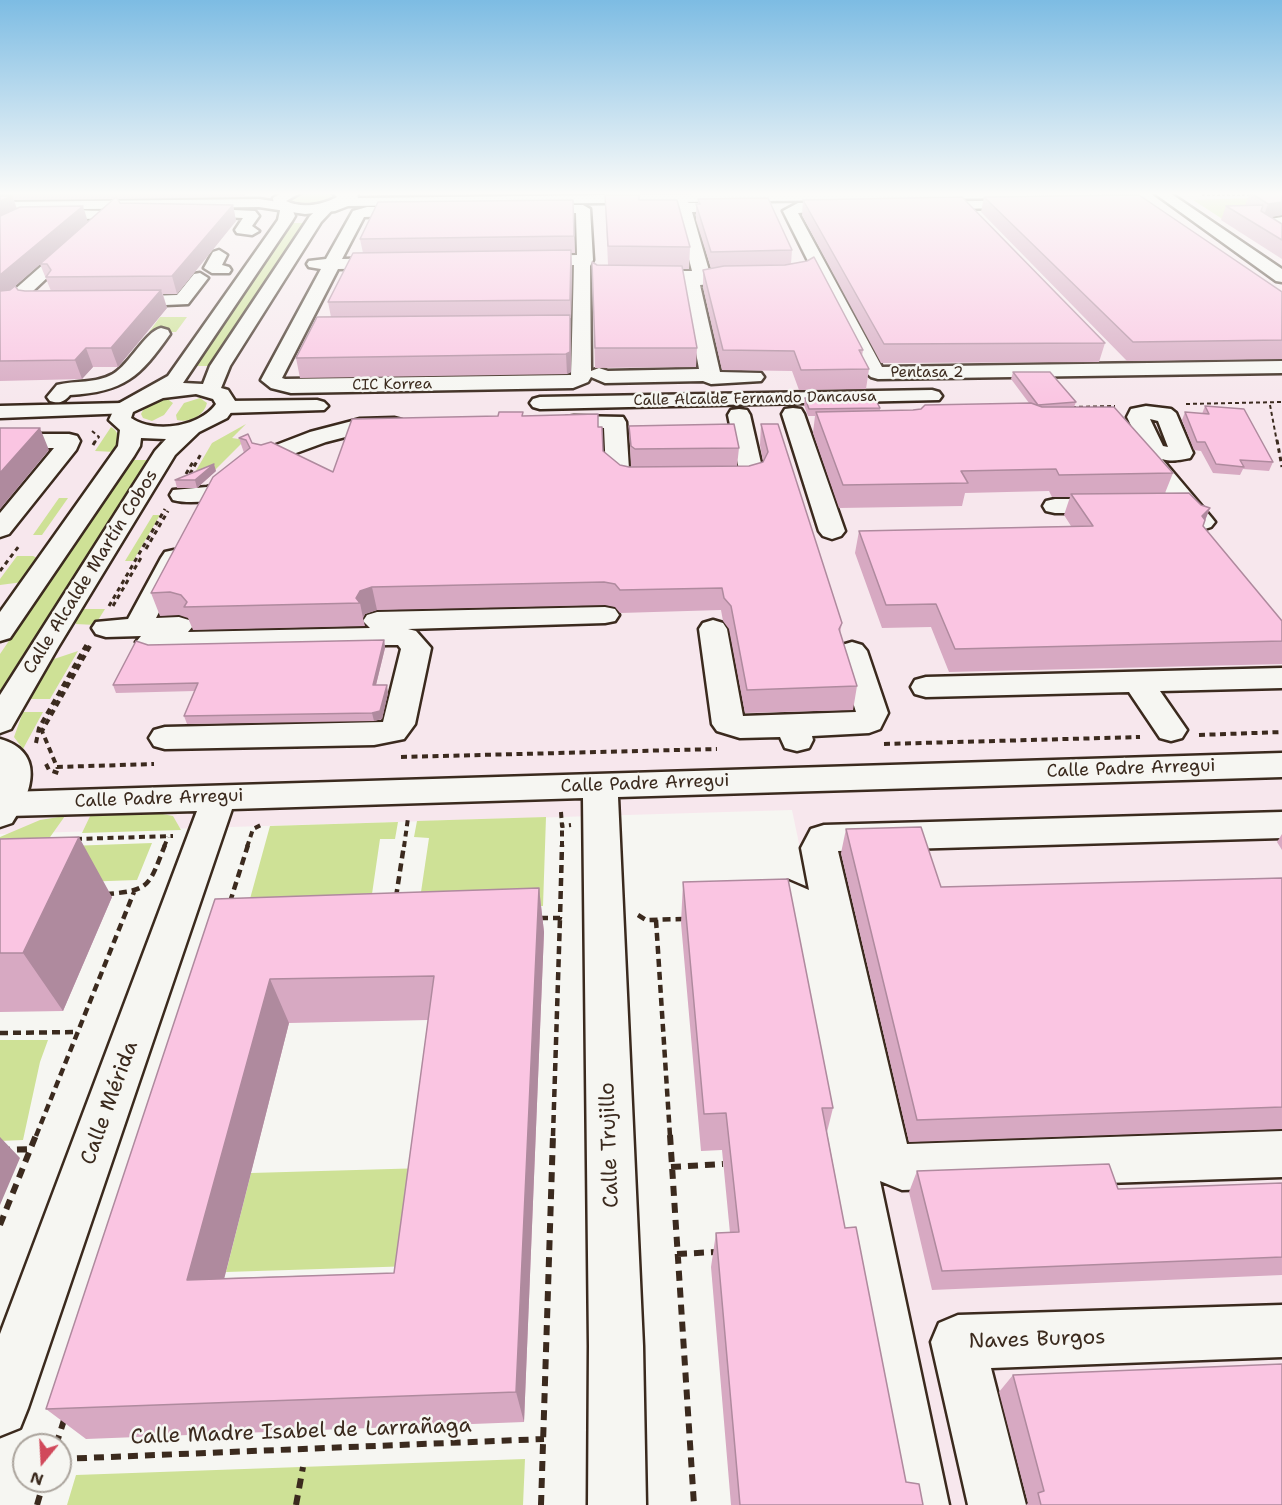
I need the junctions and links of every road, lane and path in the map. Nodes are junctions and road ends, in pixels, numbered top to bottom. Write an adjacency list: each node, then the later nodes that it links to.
1 (57, 263): 19 (main road)
2 (72, 263): 18 (main road)
3 (256, 263): 37 (main road)
4 (286, 263): 35 (main road)
5 (357, 263): 11 (main road)
6 (583, 263): 25 (main road, CIC Korrea)
7 (598, 263): 12 (main road)
8 (698, 263): 14 (main road)
9 (817, 263): 32 (main road, Pentasa 2)
10 (1262, 263): 15 (main road)
11 (323, 264): 27 (main road, CIC Korrea)
12 (598, 275)
13 (618, 276): 14 (main road)
14 (702, 276): 34 (main road)
15 (1282, 277)
16 (201, 278): 20 (main road)
17 (811, 288): 23 (main road)
18 (36, 303)
19 (0, 304)
20 (104, 304)
21 (0, 312): 22 (main road)
22 (0, 317)
23 (826, 319)
24 (559, 325): 25 (main road)
25 (583, 325): 27 (main road, CIC Korrea)
26 (322, 328): 27 (main road)
27 (288, 329)
28 (161, 333): 36 (main road)
29 (1105, 353): 32 (main road)
30 (1282, 367): 32 (main road, Pentasa 2)
31 (599, 374): 34 (main road)
32 (1125, 374)
33 (769, 377): 34 (main road)
34 (711, 379)
35 (210, 390): 37 (main road); 43 (main road)
36 (55, 392)
37 (150, 395): 46 (main road)
38 (955, 395): 40 (main road, Calle Alcalde Fernando Dancausa)
39 (1282, 402): 41 (path)
40 (514, 404)
41 (1175, 405)
42 (1270, 405): 57 (path)
43 (227, 407): 45 (main road); 54 (main road)
44 (0, 412): 46 (main road)
45 (360, 418): 50 (main road); 58 (main road); 62 (main road)
46 (127, 419): 54 (main road); 69 (main road, Calle Alcalde Martín Cobos)
47 (803, 421): 64 (main road)
48 (1116, 421): 63 (main road)
49 (532, 422): 52 (main road)
50 (413, 425)
51 (734, 428): 52 (main road)
52 (616, 436): 53 (main road)
53 (639, 436)
54 (196, 438): 61 (path); 75 (main road, Calle Alcalde Martín Cobos)
55 (0, 441): 59 (main road)
56 (242, 467): 62 (main road)
57 (1282, 467)
58 (287, 468)
59 (34, 486): 60 (main road); 65 (main road)
60 (58, 486)
61 (179, 491): 62 (main road); 67 (path)
62 (208, 494): 70 (main road)
63 (1055, 506)
64 (832, 531)
65 (5, 551)
66 (605, 615): 70 (main road)
67 (100, 627): 70 (main road); 82 (path)
68 (712, 629): 71 (main road)
69 (0, 632)
70 (144, 635): 79 (main road)
71 (852, 651)
72 (1282, 678): 73 (main road)
73 (1138, 682): 74 (main road); 77 (main road)
74 (926, 687)
75 (0, 722)
76 (1282, 732): 77 (path)
77 (1172, 734): 78 (path)
78 (880, 744)
79 (395, 745): 80 (path); 83 (main road)
80 (721, 748)
81 (0, 750): 88 (main road)
82 (39, 750)
83 (166, 751): 85 (path)
84 (43, 759): 87 (path)
85 (104, 765)
86 (1282, 765): 90 (main road, Calle Padre Arregui)
87 (80, 801): 88 (main road, Calle Padre Arregui); 93 (main road, Calle Padre Arregui)
88 (4, 809)
89 (555, 810): 90 (path)
90 (588, 812): 93 (main road, Calle Padre Arregui); 101 (path); 123 (main road, Calle Trujillo)
91 (397, 814): 99 (path)
92 (267, 821): 100 (path)
93 (198, 823): 95 (path); 96 (path); 115 (main road, Calle Mérida)
94 (1282, 825): 108 (main road)
95 (67, 840)
96 (134, 892): 97 (path); 104 (path)
97 (100, 894)
98 (788, 896): 125 (main road)
99 (394, 904)
100 (228, 909)
101 (560, 918): 102 (path); 118 (path)
102 (538, 919)
103 (690, 919): 110 (path)
104 (78, 1032): 105 (path); 106 (path)
105 (0, 1033)
106 (31, 1149): 107 (path); 111 (path)
107 (0, 1150)
108 (1282, 1154)
109 (723, 1164): 110 (path)
110 (671, 1167): 113 (path)
111 (0, 1225)
112 (721, 1252): 113 (path)
113 (677, 1254): 124 (path)
114 (1282, 1331): 126 (main road, Naves Burgos)
115 (0, 1408)
116 (67, 1411): 117 (path)
117 (60, 1433)
118 (544, 1439): 119 (path, Calle Madre Isabel de Larrañaga); 122 (path)
119 (72, 1459)
120 (303, 1467): 121 (path)
121 (297, 1505)
122 (542, 1505)
123 (617, 1505)
124 (694, 1505)
125 (920, 1505)
126 (997, 1505)

